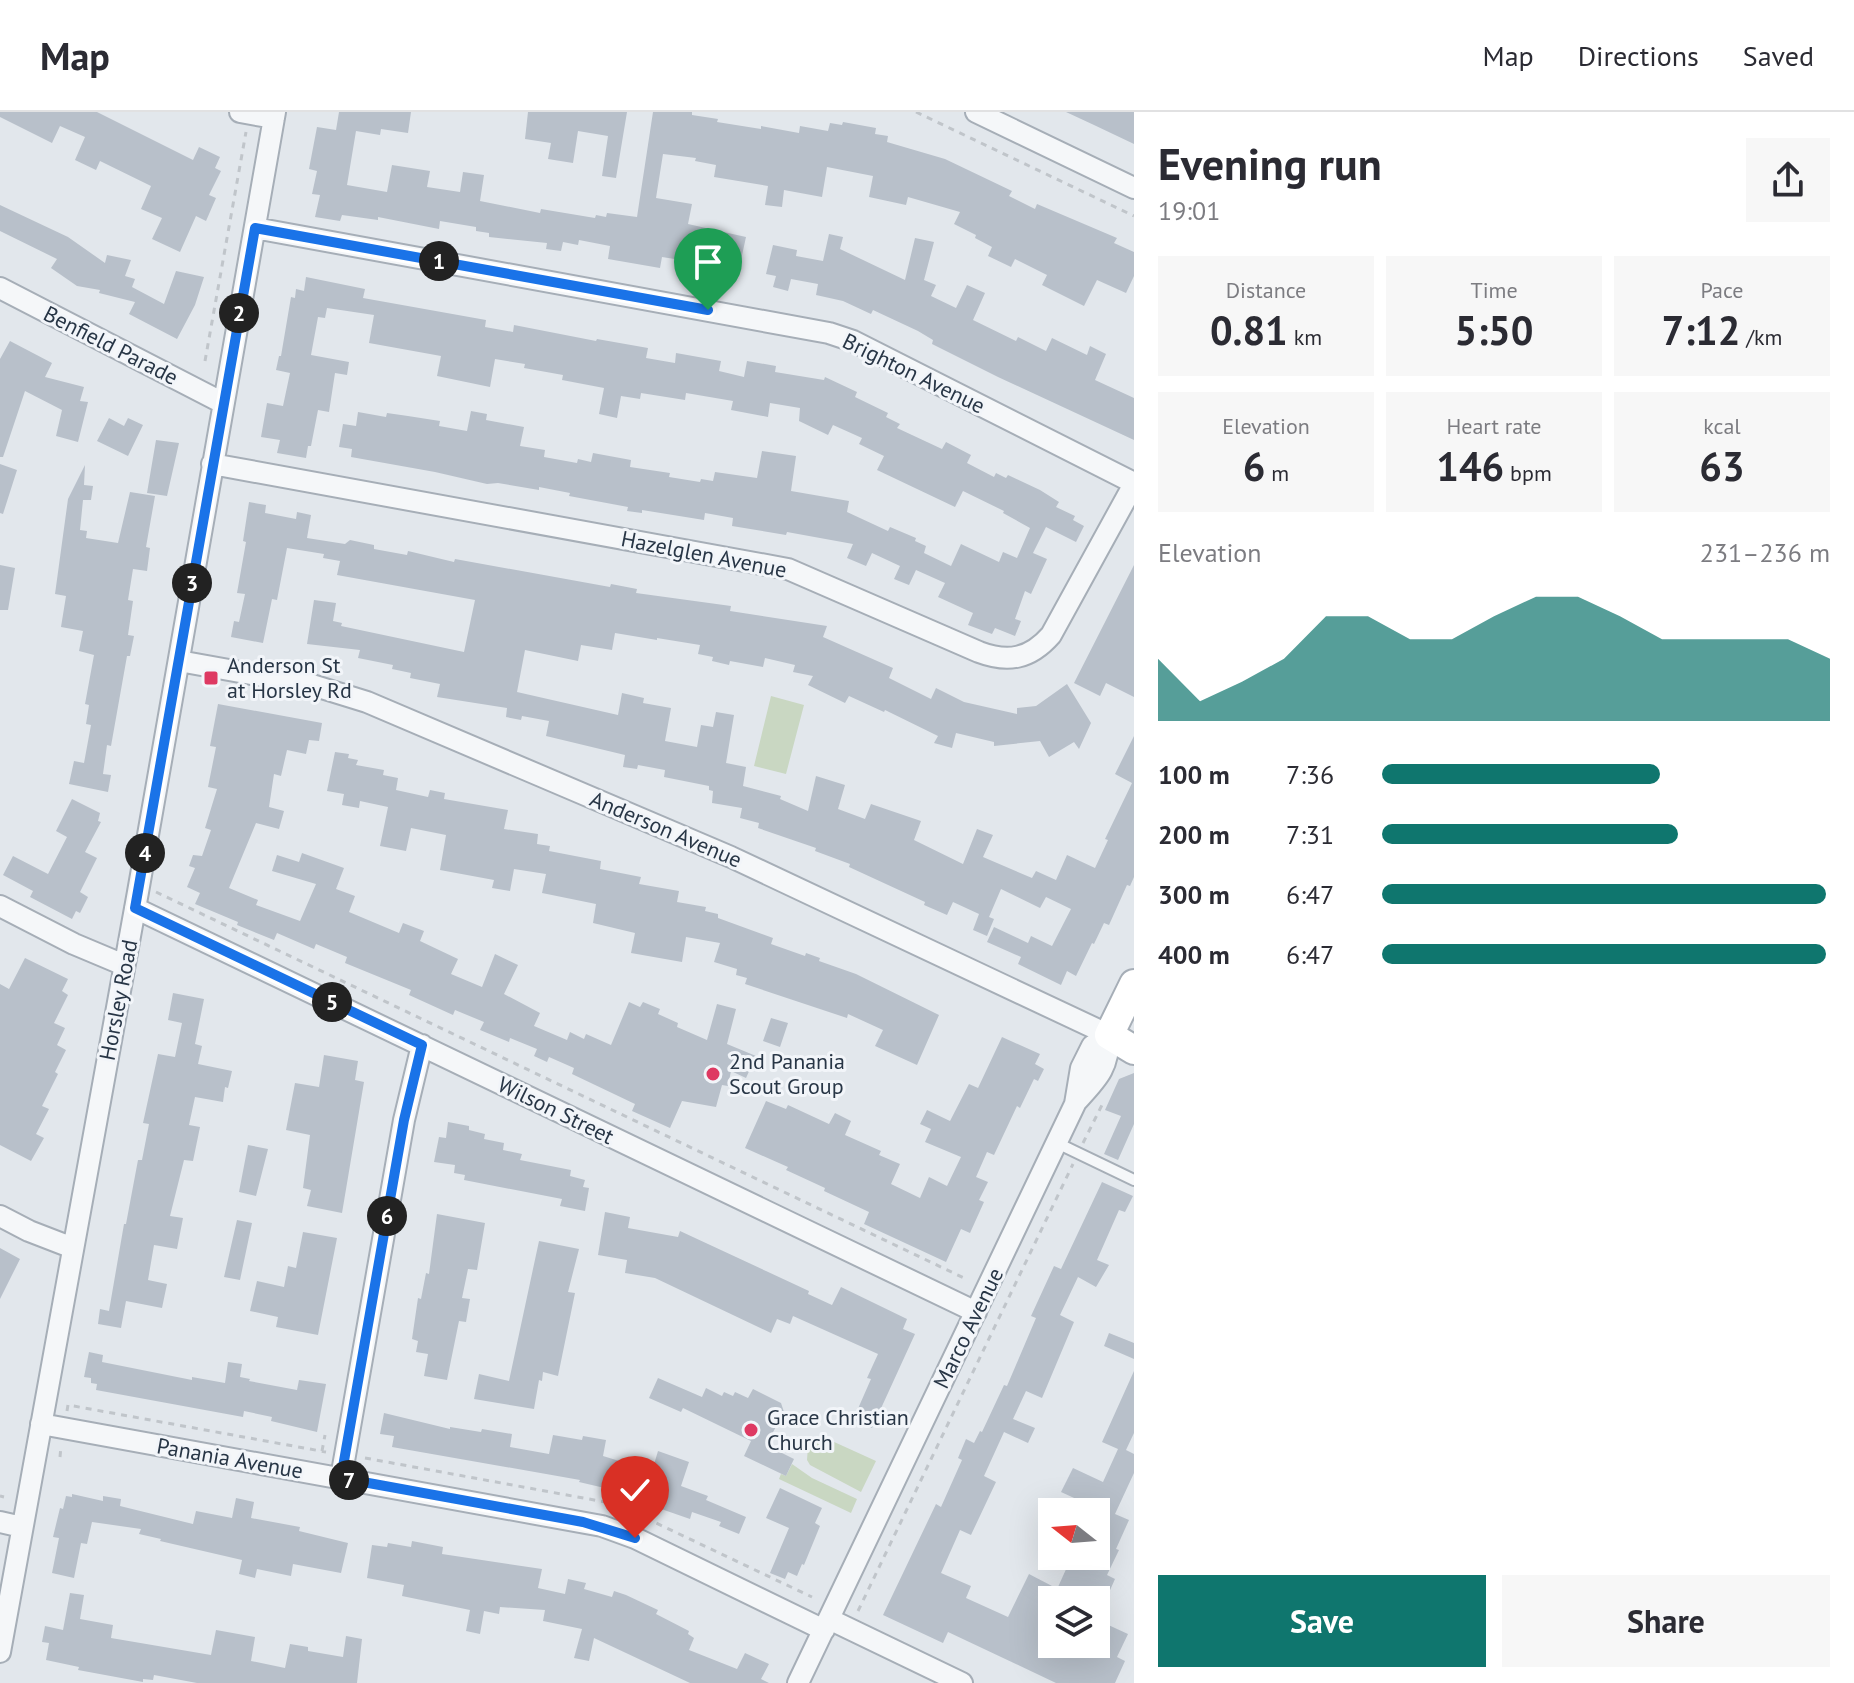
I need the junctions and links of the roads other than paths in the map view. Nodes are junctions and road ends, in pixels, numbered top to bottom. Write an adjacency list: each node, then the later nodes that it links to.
1 (976, 112): 4 (street)
2 (244, 113): 3 (street)
3 (274, 115): 5 (street, Horsley Road)
4 (1134, 188)
5 (255, 228): 7 (street, Horsley Road); 9 (street, Brighton Avenue)
6 (0, 288): 7 (street, Benfield Parade)
7 (223, 403): 8 (street, Horsley Road)
8 (212, 464): 9 (street, Hazelglen Avenue); 10 (street, Horsley Road)
9 (1134, 484)
10 (179, 661): 11 (street, Horsley Road); 15 (street, Anderson Avenue)
11 (137, 900): 13 (street, Horsley Road); 16 (street, Wilson Street)
12 (0, 906): 13 (street)
13 (124, 965): 20 (street, Horsley Road)
14 (1134, 984): 15 (street, Marco Avenue)
15 (1128, 1035): 17 (street, Marco Avenue)
16 (422, 1045): 21 (street, Wilson Street); 23 (street)
17 (1057, 1143): 18 (lane); 21 (street, Marco Avenue)
18 (1134, 1180)
19 (0, 1216): 20 (street)
20 (73, 1248): 22 (street, Horsley Road)
21 (976, 1312): 26 (street, Marco Avenue)
22 (41, 1424): 23 (street, Panania Avenue); 25 (street, Horsley Road)
23 (341, 1478): 26 (street, Panania Avenue)
24 (0, 1522): 25 (street)
25 (22, 1527): 27 (street, Horsley Road)
26 (827, 1624): 28 (street, Marco Avenue); 29 (street, Panania Avenue)
27 (0, 1652)
28 (798, 1683)
29 (962, 1683)

